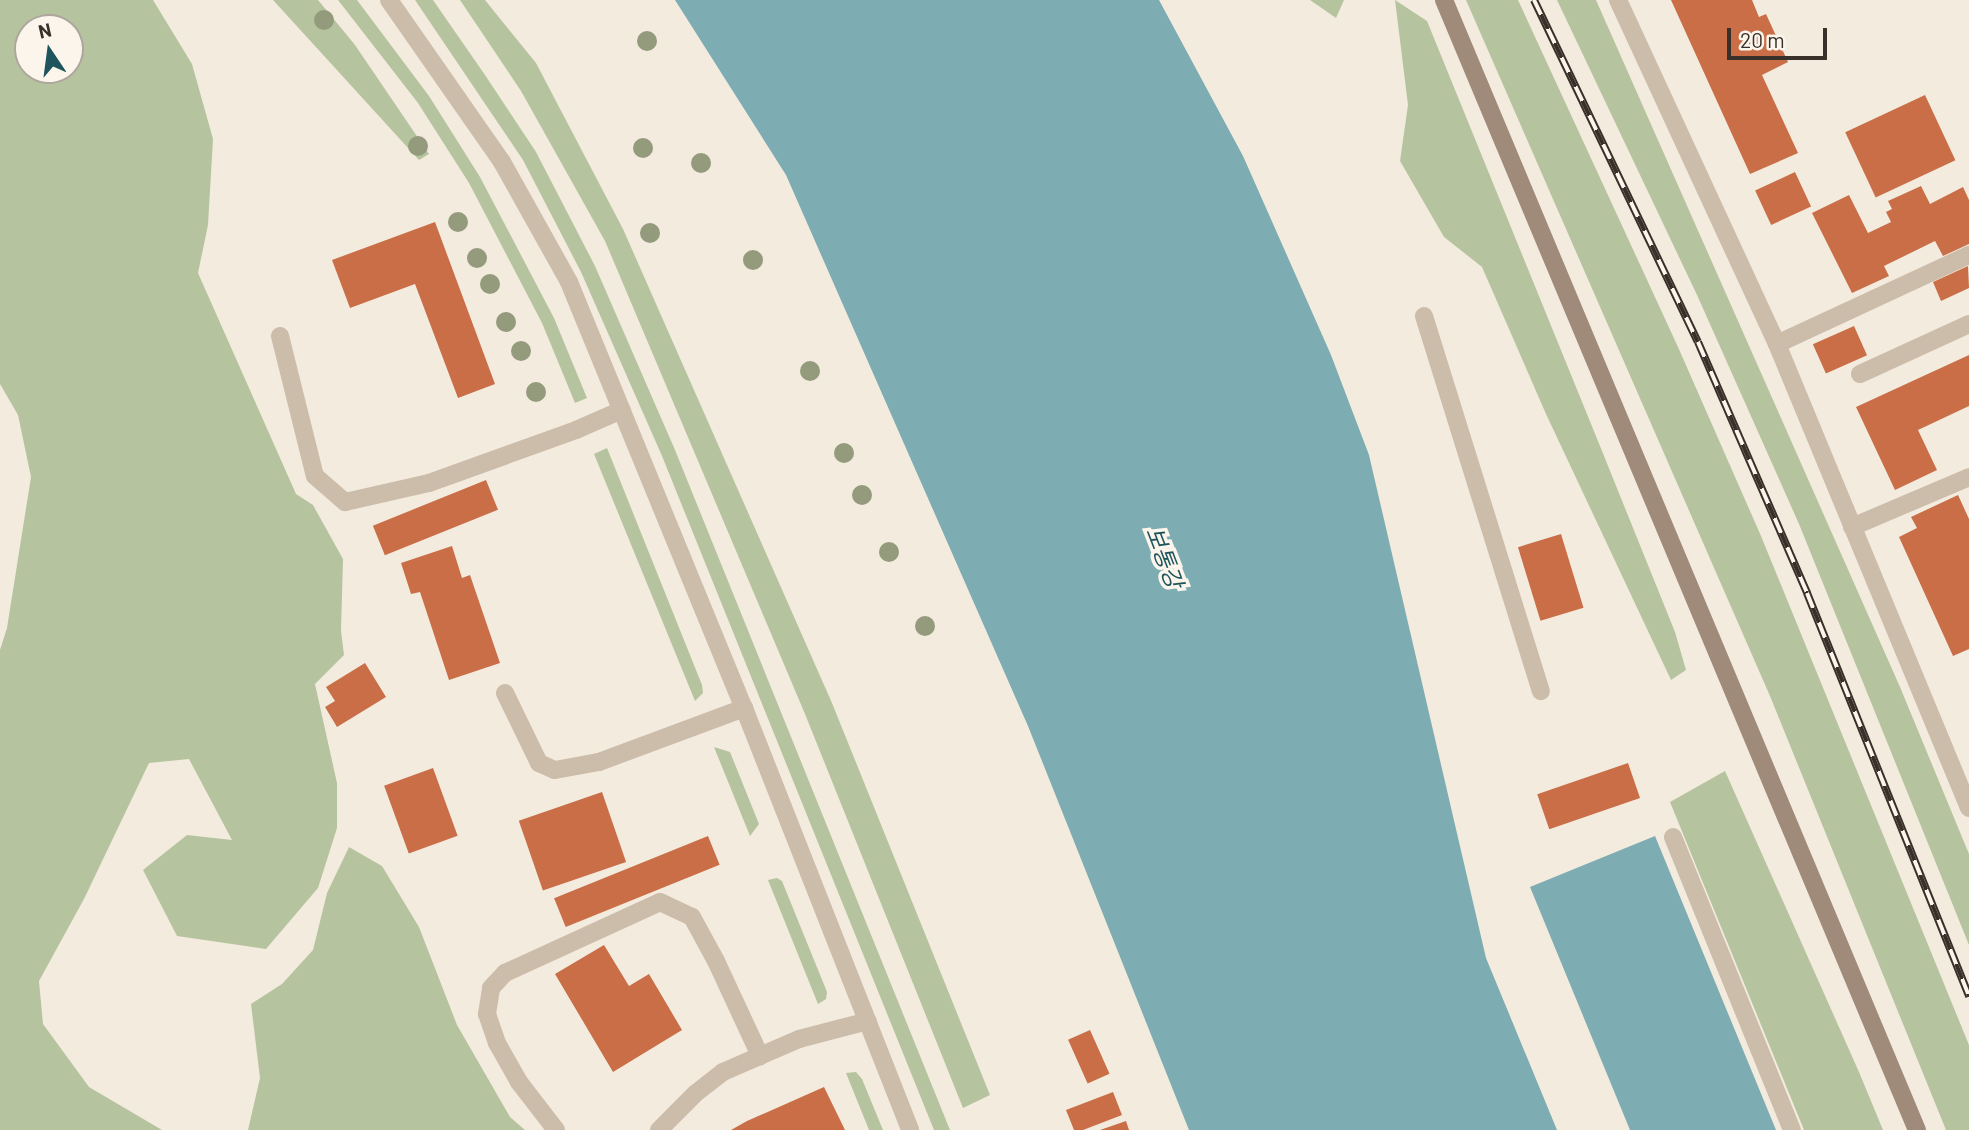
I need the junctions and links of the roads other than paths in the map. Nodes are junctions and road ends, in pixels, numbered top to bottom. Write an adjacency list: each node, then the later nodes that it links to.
1 (390, 0): 10 (street)
2 (1444, 0): 24 (main road)
3 (1618, 0): 8 (street)
4 (1969, 255): 8 (street)
5 (1424, 316): 13 (street)
6 (1969, 324): 9 (street)
7 (280, 336): 10 (street)
8 (1777, 344): 12 (street)
9 (1860, 374)
10 (622, 410): 15 (street)
11 (1969, 477): 12 (street)
12 (1852, 527): 16 (street)
13 (1541, 691)
14 (505, 694): 15 (street)
15 (744, 708): 18 (street)
16 (1969, 808)
17 (1673, 837): 23 (street)
18 (867, 1021): 19 (street); 22 (street)
19 (760, 1056): 20 (street); 21 (street)
20 (556, 1130)
21 (659, 1130)
22 (910, 1130)
23 (1792, 1130)
24 (1917, 1130)

